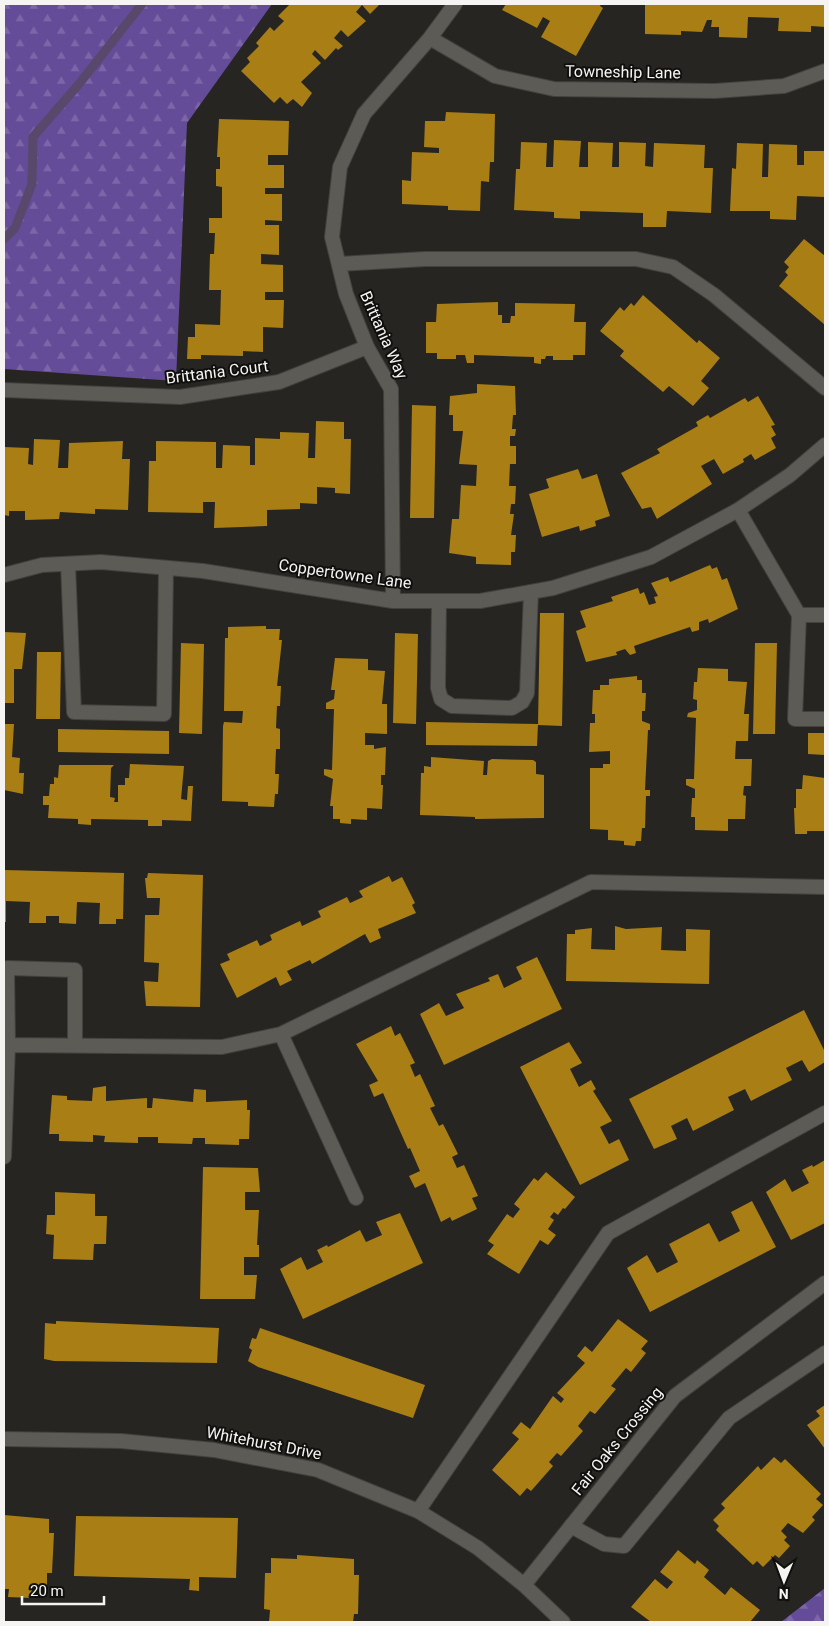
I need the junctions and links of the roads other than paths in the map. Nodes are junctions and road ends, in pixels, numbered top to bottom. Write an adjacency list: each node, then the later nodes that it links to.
1 (455, 4): 2 (street, Brittania Way)
2 (430, 38): 3 (street, Towneship Lane); 4 (street, Brittania Way)
3 (825, 71)
4 (339, 264): 5 (street, Brittania Way); 6 (street)
5 (367, 347): 7 (street, Brittania Court); 14 (street, Brittania Way)
6 (825, 388)
7 (4, 390)
8 (825, 445): 9 (street, Coppertowne Lane)
9 (738, 510): 13 (street, Coppertowne Lane); 16 (street)
10 (68, 564): 11 (street, Coppertowne Lane); 11 (street); 12 (street, Coppertowne Lane)
11 (166, 568): 14 (street, Coppertowne Lane)
12 (4, 575)
13 (530, 592): 15 (street, Coppertowne Lane); 15 (street)
14 (393, 601): 15 (street, Coppertowne Lane)
15 (439, 601)
16 (799, 615): 17 (street); 18 (street)
17 (825, 615)
18 (825, 719)
19 (825, 887): 20 (street)
20 (281, 1034): 22 (street); 25 (street)
21 (8, 1045): 22 (street); 22 (street); 24 (street)
22 (75, 1045)
23 (825, 1113): 29 (street)
24 (4, 1157)
25 (356, 1198)
26 (825, 1283): 30 (street, Fair Oaks Crossing)
27 (825, 1354): 30 (street)
28 (4, 1438): 29 (street, Whitehurst Drive)
29 (418, 1512): 31 (street, Whitehurst Drive)
30 (571, 1526): 31 (street, Fair Oaks Crossing)
31 (524, 1585): 32 (street, Whitehurst Drive)
32 (563, 1622)

